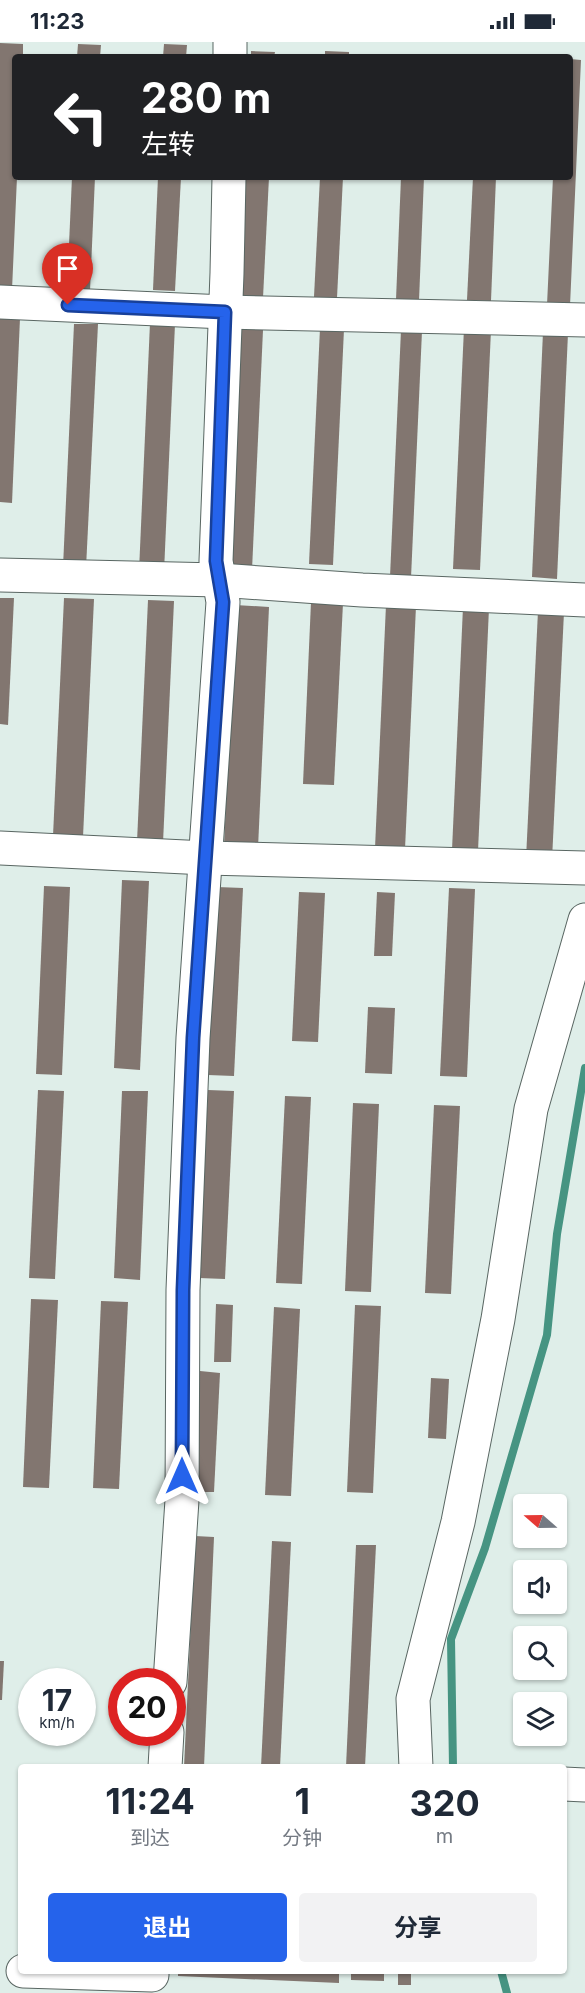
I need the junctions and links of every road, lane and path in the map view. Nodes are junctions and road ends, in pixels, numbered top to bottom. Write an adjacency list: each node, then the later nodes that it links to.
1 (229, 180): 3 (street)
2 (0, 302): 3 (street)
3 (225, 312): 4 (street); 6 (street)
4 (585, 320)
5 (0, 575): 6 (street)
6 (219, 580): 7 (street); 9 (street)
7 (585, 600)
8 (0, 848): 9 (street)
9 (206, 858): 10 (street); 12 (street)
10 (585, 868)
11 (585, 920): 15 (street)
12 (171, 1668)
13 (166, 1746): 14 (street)
14 (165, 1764)
15 (416, 1764)
16 (567, 1784): 17 (street)
17 (585, 1785)
18 (0, 1970): 19 (street)
19 (18, 1971)
20 (65, 1974): 21 (street)
21 (152, 1980)

